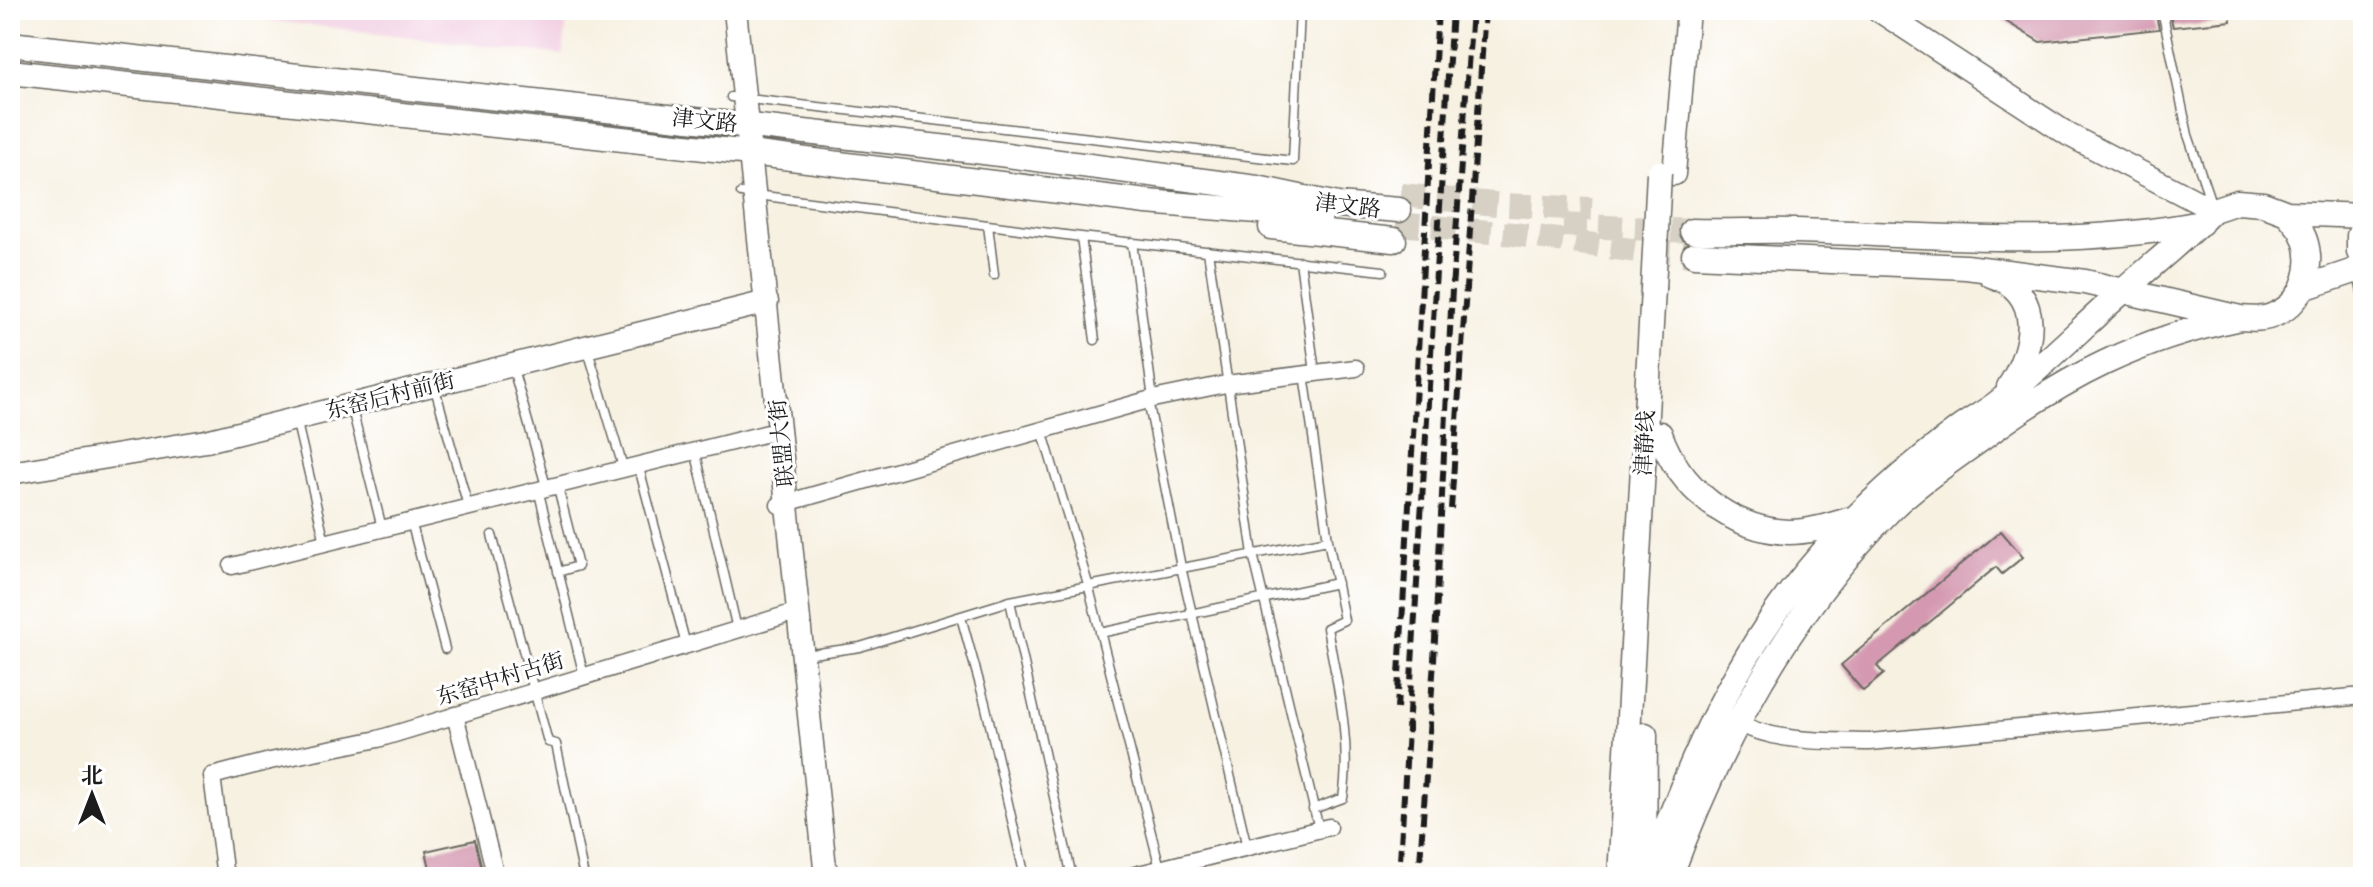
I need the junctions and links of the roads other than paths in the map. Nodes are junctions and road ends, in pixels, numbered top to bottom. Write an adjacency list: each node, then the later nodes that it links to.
1 (724, 10): 10 (main road)
2 (735, 10): 10 (main road)
3 (1300, 10): 10 (lane)
4 (1674, 10): 13 (main road, 津静线)
5 (1688, 10): 13 (main road, 津静线)
6 (1878, 10): 16 (main road)
7 (2162, 10): 16 (lane)
8 (10, 44): 11 (main road, 津文路)
9 (10, 72): 12 (main road, 津文路)
10 (737, 97): 11 (main road)
11 (740, 123): 12 (main road); 12 (main road, 津文路)
12 (743, 153): 14 (main road)
13 (1666, 173): 29 (main road, 津静线)
14 (748, 194): 18 (lane); 32 (main road)
15 (2287, 213): 16 (main road); 17 (main road); 28 (main road)
16 (2207, 216): 25 (main road); 30 (main road)
17 (2363, 216)
18 (988, 225): 20 (lane); 27 (lane)
19 (2363, 230): 24 (main road)
20 (1081, 237): 21 (lane); 34 (lane)
21 (1132, 242): 22 (lane); 41 (lane)
22 (1208, 251): 23 (lane); 40 (lane)
23 (1300, 261): 26 (lane); 38 (lane)
24 (2361, 264): 28 (main road); 31 (lane)
25 (1966, 267): 30 (main road); 42 (main road)
26 (1383, 271)
27 (994, 275)
28 (2303, 288): 33 (main road)
29 (1660, 289): 47 (main road, 津静线); 94 (main road, 津静线)
30 (2122, 291): 33 (main road); 42 (main road)
31 (2363, 297)
32 (761, 303): 35 (main road, 东窑后村前街); 46 (main road)
33 (2240, 318): 53 (main road)
34 (1095, 340)
35 (587, 346): 36 (main road, 东窑后村前街); 49 (lane)
36 (512, 365): 39 (main road, 东窑后村前街); 51 (lane)
37 (1356, 368): 38 (street)
38 (1310, 373): 40 (street); 59 (lane)
39 (434, 384): 43 (main road, 东窑后村前街); 54 (lane)
40 (1226, 384): 41 (street); 61 (lane)
41 (1151, 399): 45 (street); 63 (lane)
42 (1998, 403): 55 (main road)
43 (351, 405): 44 (main road, 东窑后村前街); 57 (lane)
44 (296, 419): 50 (main road, 东窑后村前街); 60 (lane)
45 (1041, 429): 52 (street); 66 (lane)
46 (774, 431): 48 (street); 52 (main road)
47 (1660, 434): 55 (main road); 95 (main road, 津静线)
48 (695, 449): 49 (street); 72 (lane)
49 (631, 465): 51 (street); 74 (lane)
50 (10, 473)
51 (547, 486): 54 (street); 64 (lane); 64 (lane)
52 (782, 504): 69 (main road)
53 (1895, 505): 55 (main road); 81 (main road)
54 (468, 506): 56 (street)
55 (1856, 518): 81 (main road)
56 (411, 521): 57 (street); 75 (lane)
57 (382, 528): 60 (street)
58 (492, 535): 78 (lane)
59 (1328, 540): 61 (lane); 65 (lane)
60 (325, 542): 62 (street)
61 (1253, 554): 63 (lane); 67 (lane)
62 (232, 566)
63 (1181, 567): 66 (lane); 70 (lane)
64 (558, 572): 77 (lane)
65 (1337, 583): 67 (lane); 82 (lane)
66 (1088, 584): 68 (lane); 73 (lane)
67 (1263, 599): 70 (lane); 82 (lane)
68 (1010, 601): 71 (lane); 92 (lane)
69 (794, 612): 72 (street, 东窑中村古街); 76 (main road)
70 (1192, 613): 73 (lane); 84 (lane)
71 (961, 617): 76 (lane); 91 (lane)
72 (737, 629): 74 (street, 东窑中村古街)
73 (1100, 633): 85 (lane)
74 (686, 645): 77 (street, 东窑中村古街)
75 (445, 649)
76 (798, 655): 89 (main road); 90 (main road)
77 (584, 676): 78 (street, 东窑中村古街)
78 (533, 691): 80 (street, 东窑中村古街); 88 (lane)
79 (2363, 696): 81 (street)
80 (455, 715): 86 (street, 东窑中村古街); 87 (street)
81 (1727, 718): 95 (main road); 96 (main road)
82 (1313, 809): 83 (lane)
83 (1324, 828): 84 (street)
84 (1247, 847): 85 (street)
85 (1160, 869): 93 (street)
86 (225, 877)
87 (496, 877)
88 (584, 877)
89 (814, 877)
90 (826, 877)
91 (1025, 877)
92 (1072, 877)
93 (1127, 877)
94 (1620, 877)
95 (1646, 877)
96 (1670, 877)

